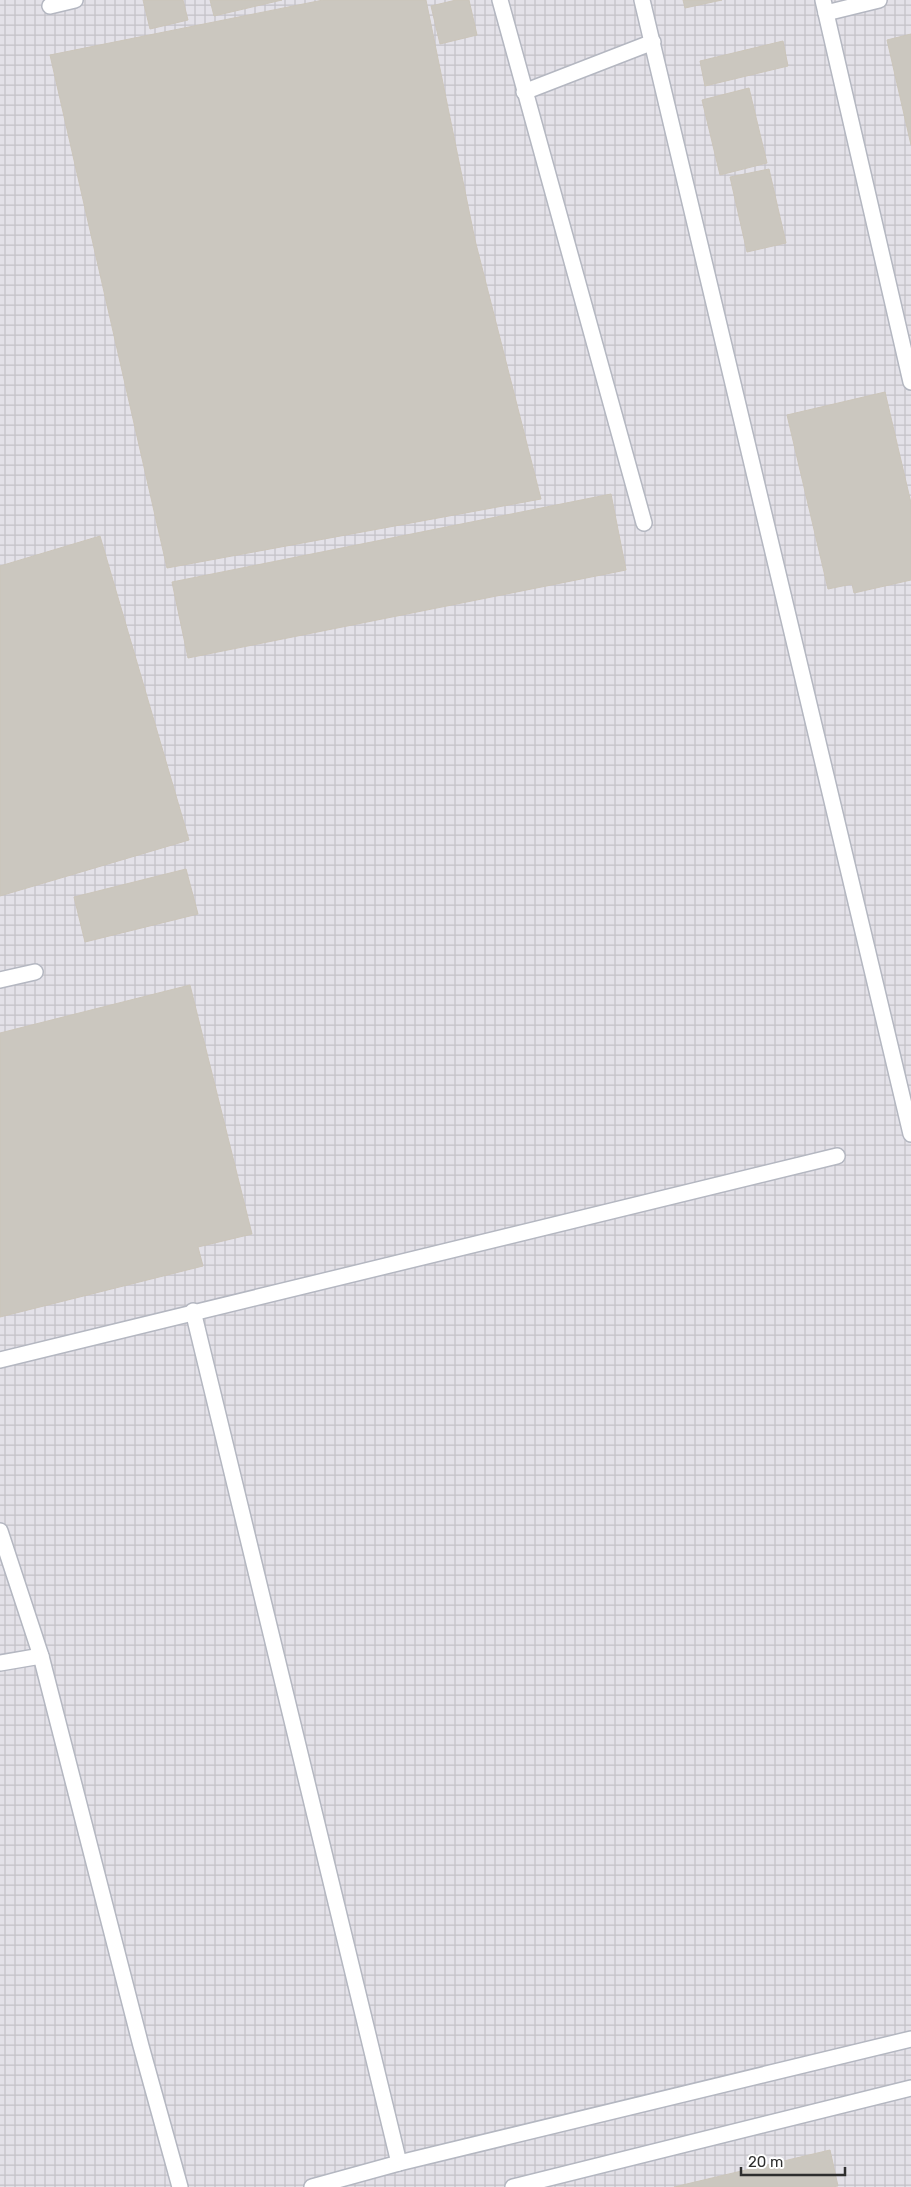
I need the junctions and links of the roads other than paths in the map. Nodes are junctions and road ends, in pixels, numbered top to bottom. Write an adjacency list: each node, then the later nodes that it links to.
1 (75, 0): 5 (lane)
2 (500, 0): 8 (lane)
3 (642, 0): 7 (lane)
4 (879, 0): 6 (lane)
5 (50, 6)
6 (824, 6): 9 (lane)
7 (653, 42): 8 (lane); 13 (lane)
8 (524, 92): 10 (lane)
9 (911, 382)
10 (644, 524)
11 (35, 972): 12 (lane)
12 (0, 980)
13 (911, 1134)
14 (837, 1156): 15 (lane)
15 (193, 1311): 16 (lane); 22 (lane)
16 (0, 1360)
17 (0, 1531): 18 (lane)
18 (41, 1656): 19 (lane); 23 (lane)
19 (0, 1663)
20 (911, 2039): 22 (lane)
21 (911, 2088): 25 (lane)
22 (399, 2163): 24 (lane)
23 (180, 2187)
24 (312, 2187)
25 (513, 2187)

